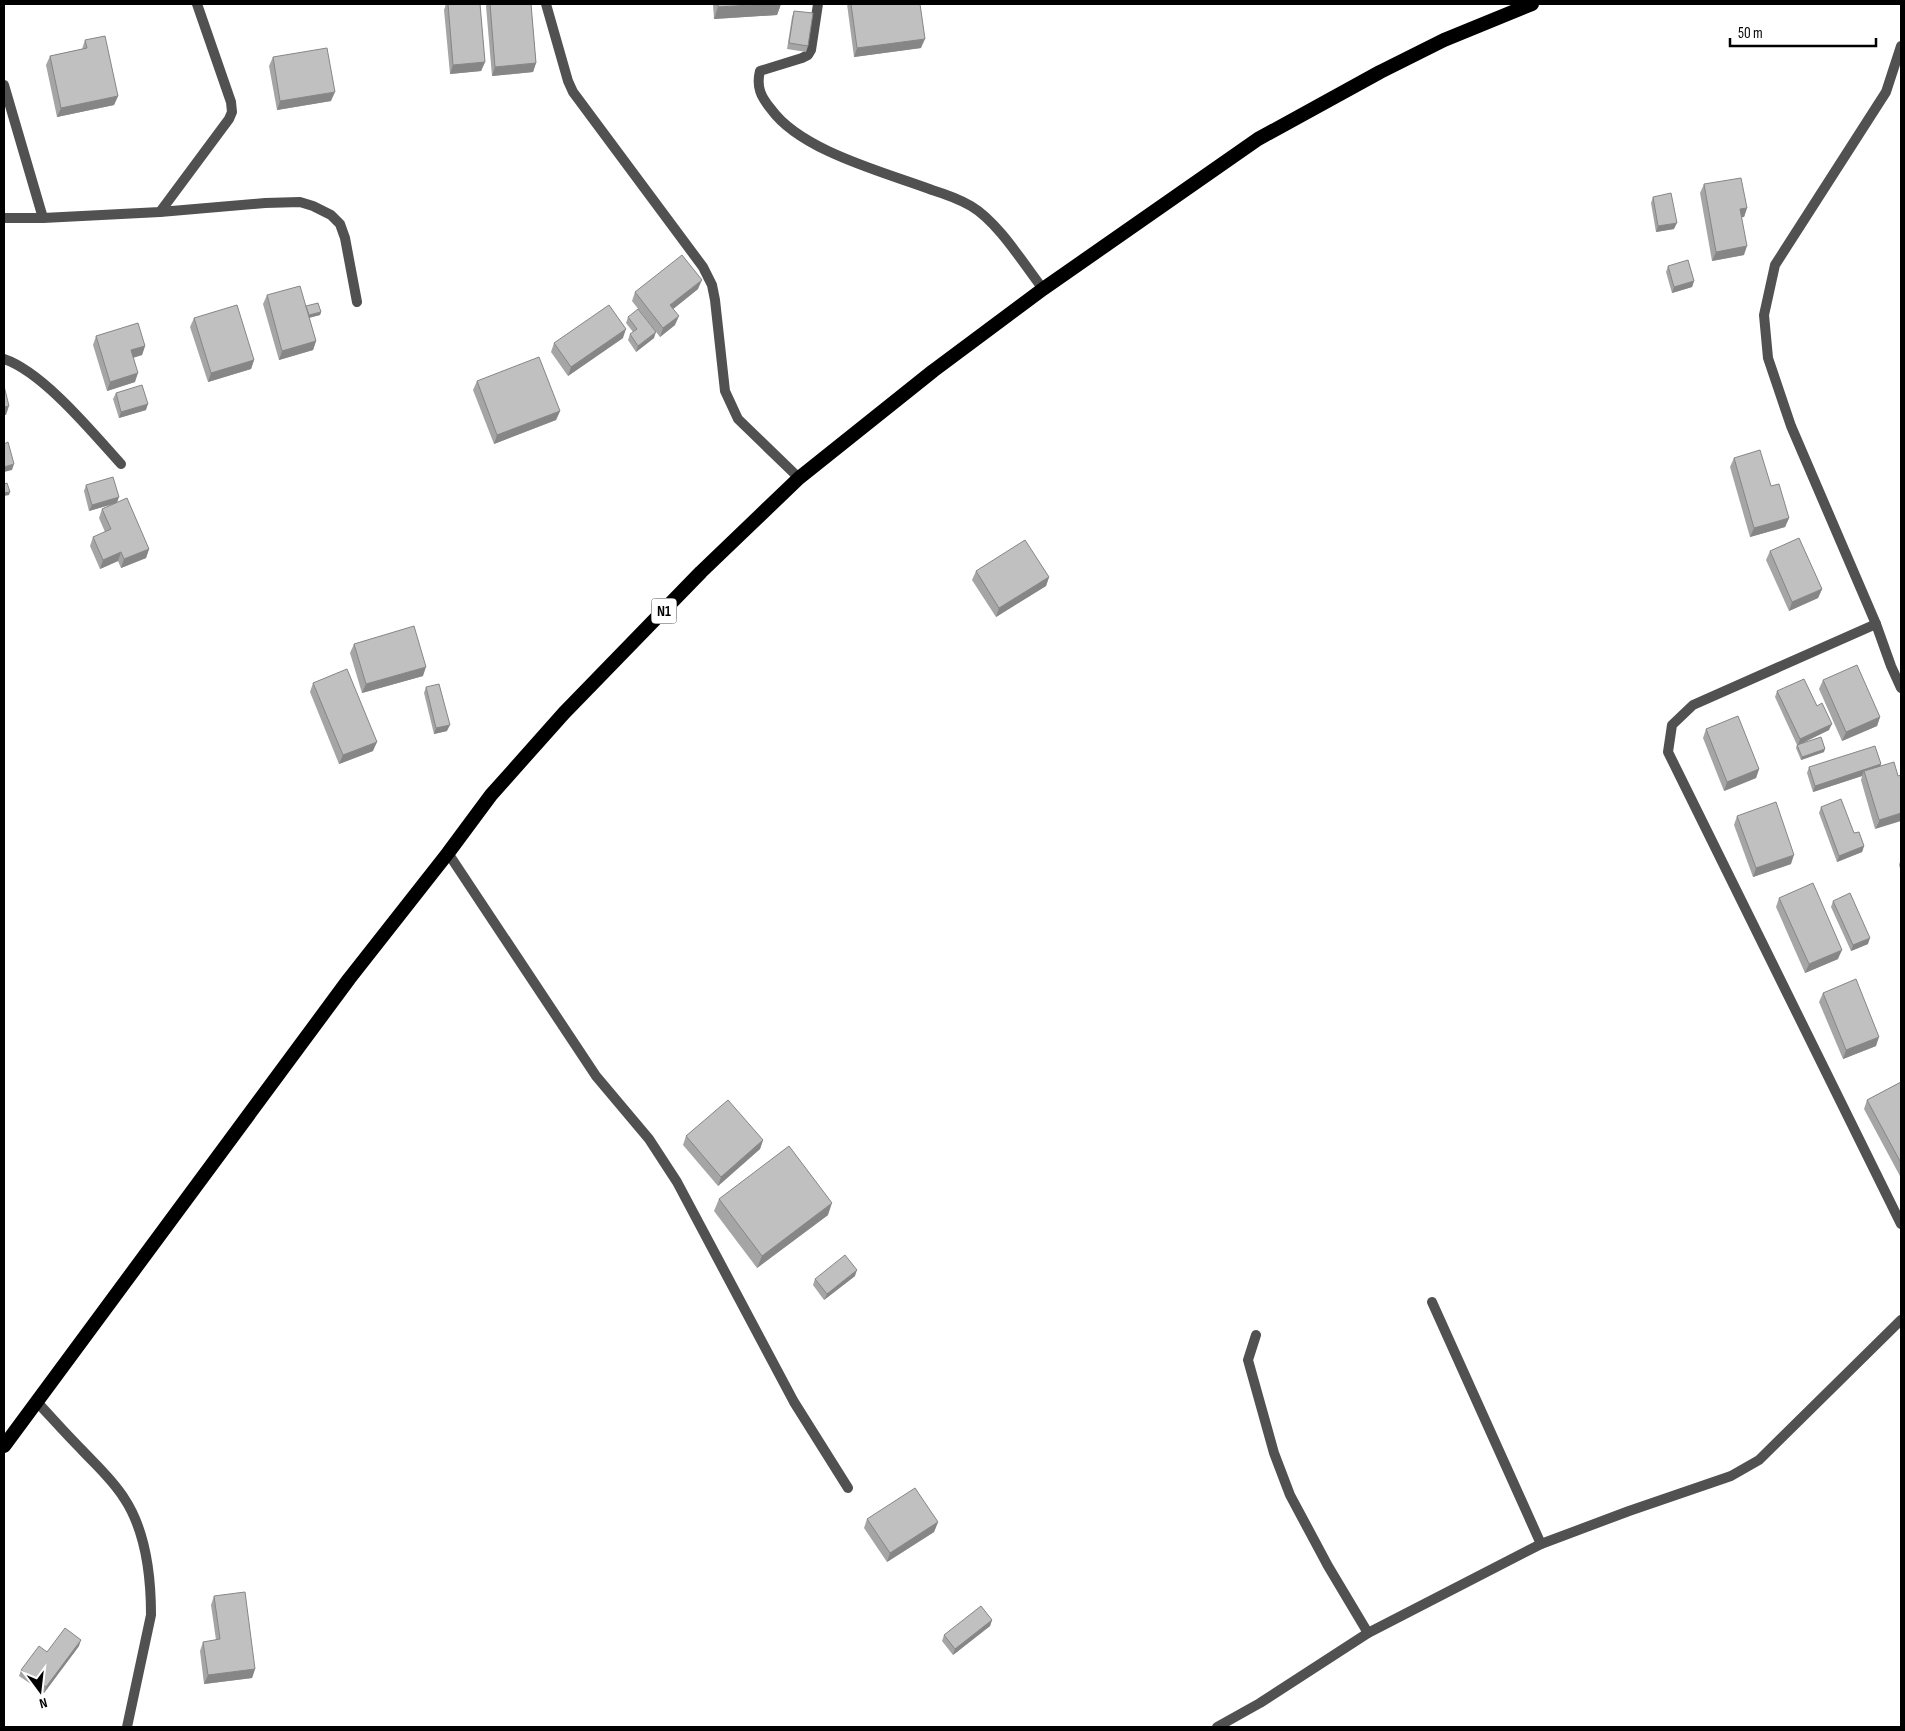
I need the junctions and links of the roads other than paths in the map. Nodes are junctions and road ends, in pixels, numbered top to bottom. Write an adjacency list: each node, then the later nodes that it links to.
1 (197, 4): 7 (street)
2 (546, 4): 14 (street)
3 (818, 4): 10 (street)
4 (1532, 4): 10 (highway, N1)
5 (1901, 46): 15 (street)
6 (4, 85): 9 (street)
7 (160, 212): 9 (street); 11 (street)
8 (4, 218): 9 (street)
9 (43, 218)
10 (1043, 289): 14 (highway, N1)
11 (357, 302)
12 (4, 359): 13 (street)
13 (121, 464)
14 (799, 478): 19 (highway, N1)
15 (1876, 624): 17 (street); 20 (street)
16 (1901, 662): 17 (street)
17 (1891, 666): 18 (street)
18 (1901, 688)
19 (448, 853): 24 (highway, N1); 26 (street)
20 (1901, 1224)
21 (1432, 1302): 27 (street)
22 (1901, 1320): 27 (street)
23 (1256, 1335): 28 (street)
24 (37, 1402): 25 (highway, N1); 29 (street)
25 (4, 1446)
26 (848, 1488)
27 (1541, 1544): 28 (street)
28 (1368, 1633): 30 (street)
29 (128, 1727)
30 (1217, 1727)

